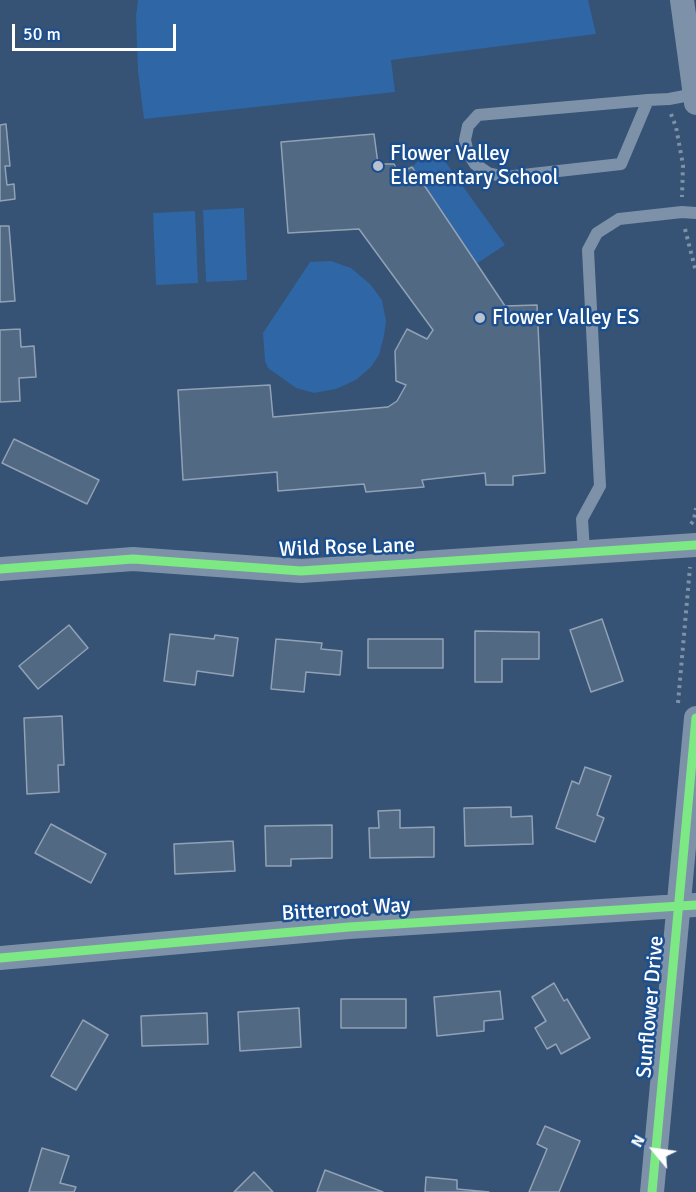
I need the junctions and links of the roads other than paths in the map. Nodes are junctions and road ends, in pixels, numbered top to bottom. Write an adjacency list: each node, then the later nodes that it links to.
1 (682, 0): 2 (street)
2 (695, 98): 3 (lane)
3 (648, 100): 3 (lane)
4 (696, 213): 6 (lane)
5 (696, 545): 6 (street, Wild Rose Lane)
6 (584, 552): 7 (street, Wild Rose Lane)
7 (0, 569)
8 (696, 718): 9 (street, Sunflower Drive)
9 (687, 905): 10 (street, Bitterroot Way); 11 (street, Sunflower Drive)
10 (0, 958)
11 (652, 1192)

